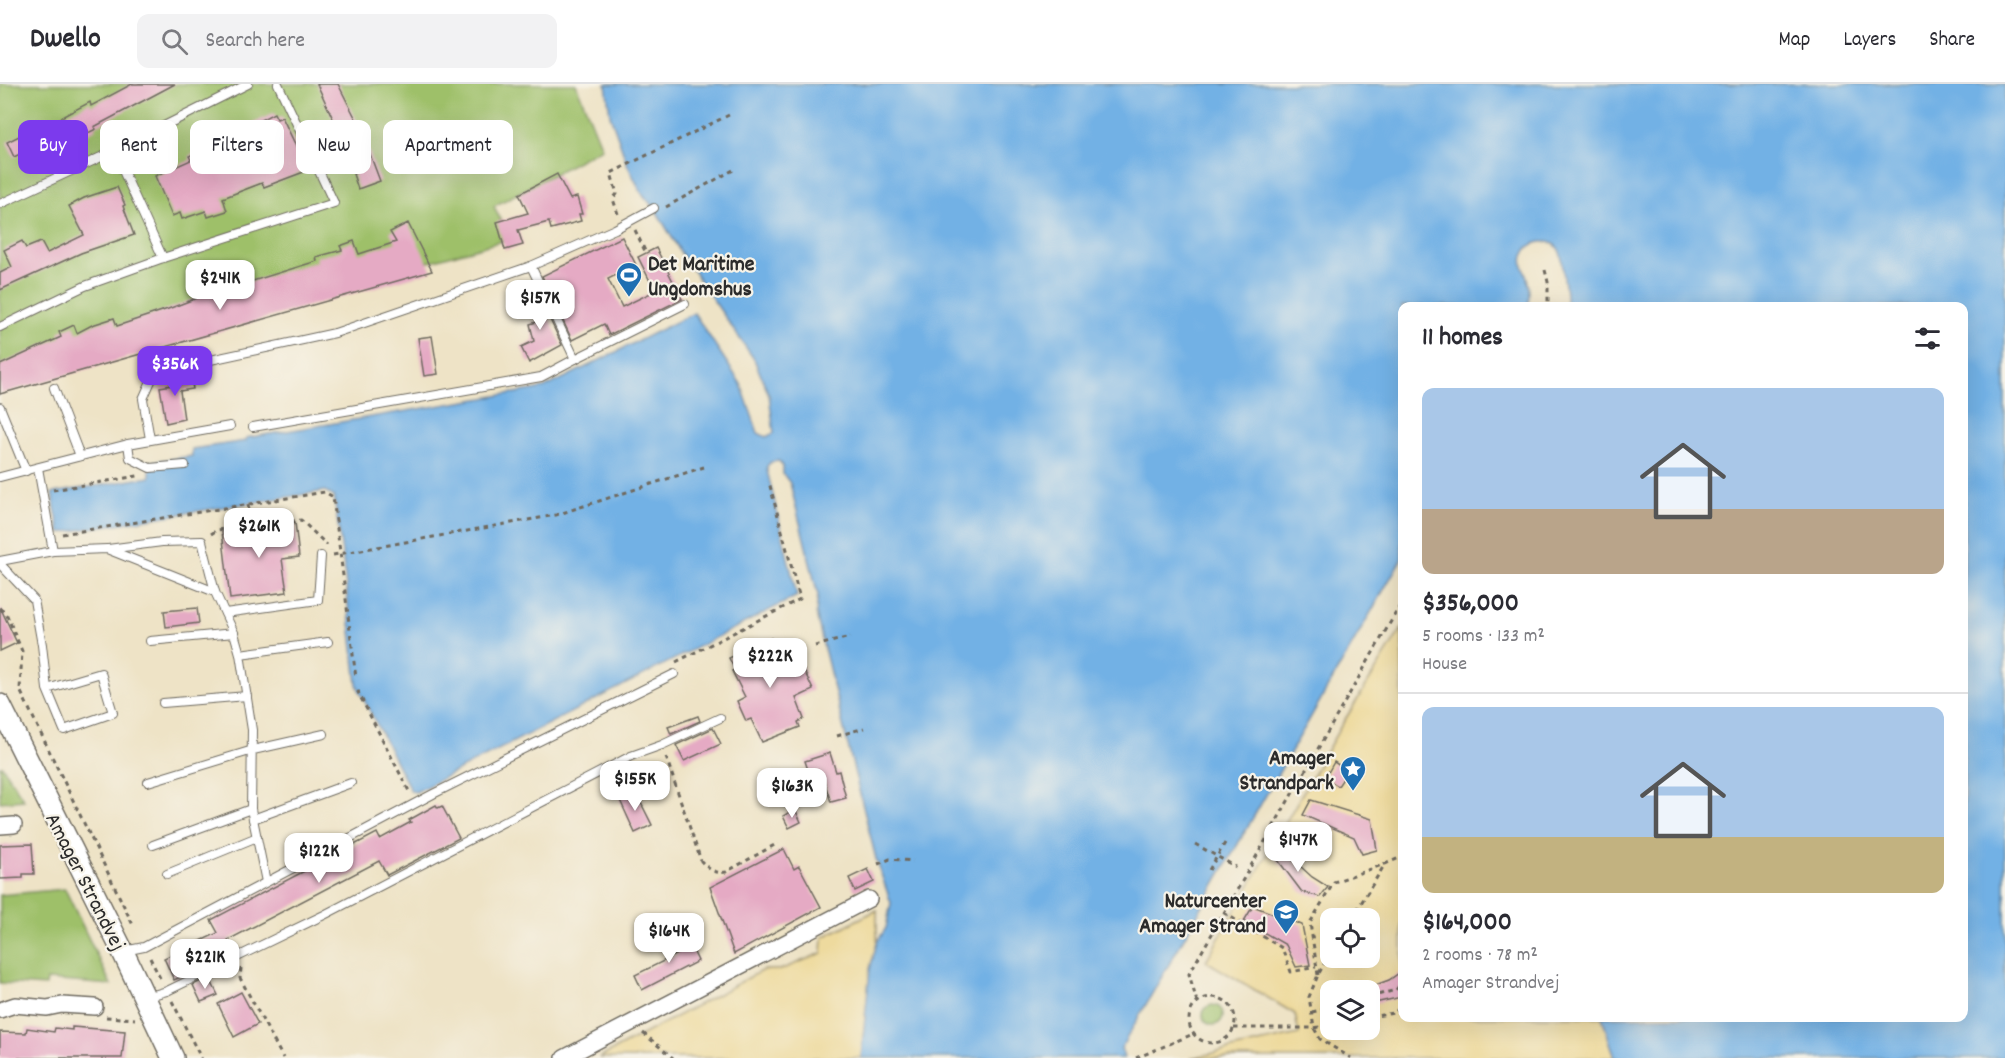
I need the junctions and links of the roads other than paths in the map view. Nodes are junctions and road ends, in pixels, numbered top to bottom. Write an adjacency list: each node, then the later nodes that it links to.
1 (248, 84): 3 (lane)
2 (278, 84): 8 (lane)
3 (176, 120)
4 (100, 158): 6 (lane)
5 (125, 174): 8 (lane)
6 (0, 204)
7 (655, 210): 9 (lane)
8 (163, 258): 11 (lane)
9 (531, 266): 12 (lane); 17 (lane)
10 (686, 304): 12 (lane)
11 (0, 327)
12 (575, 358): 16 (lane)
13 (54, 388): 19 (lane)
14 (0, 407): 22 (lane)
15 (230, 426): 17 (lane)
16 (253, 427)
17 (150, 439): 18 (lane)
18 (128, 444): 19 (lane); 20 (lane)
19 (80, 456): 21 (lane)
20 (185, 465)
21 (38, 468): 22 (lane); 25 (lane)
22 (26, 471): 23 (lane)
23 (0, 477)
24 (107, 549): 25 (lane); 28 (lane); 28 (lane)
25 (53, 551): 27 (lane)
26 (321, 556): 29 (lane)
27 (0, 563): 35 (lane)
28 (215, 592): 29 (lane)
29 (225, 613): 30 (lane)
30 (234, 633): 31 (lane); 33 (lane)
31 (150, 641)
32 (328, 642): 33 (lane)
33 (240, 654): 36 (lane)
34 (674, 674): 49 (lane)
35 (47, 689): 35 (lane)
36 (247, 696): 37 (lane); 41 (lane)
37 (164, 703)
38 (0, 705): 51 (street, Amager Strandvej)
39 (720, 718): 52 (lane)
40 (324, 734): 41 (lane)
41 (253, 750): 42 (lane); 44 (lane)
42 (148, 782)
43 (351, 783): 45 (lane)
44 (251, 809): 45 (lane); 47 (lane)
45 (253, 819): 46 (lane)
46 (256, 837): 48 (lane); 49 (lane)
47 (153, 845)
48 (167, 874)
49 (266, 882): 51 (lane)
50 (869, 899): 56 (street)
51 (123, 952): 52 (street, Amager Strandvej)
52 (144, 997): 55 (street, Amager Strandvej)
53 (95, 1007): 54 (street)
54 (0, 1010)
55 (173, 1058)
56 (564, 1058)

